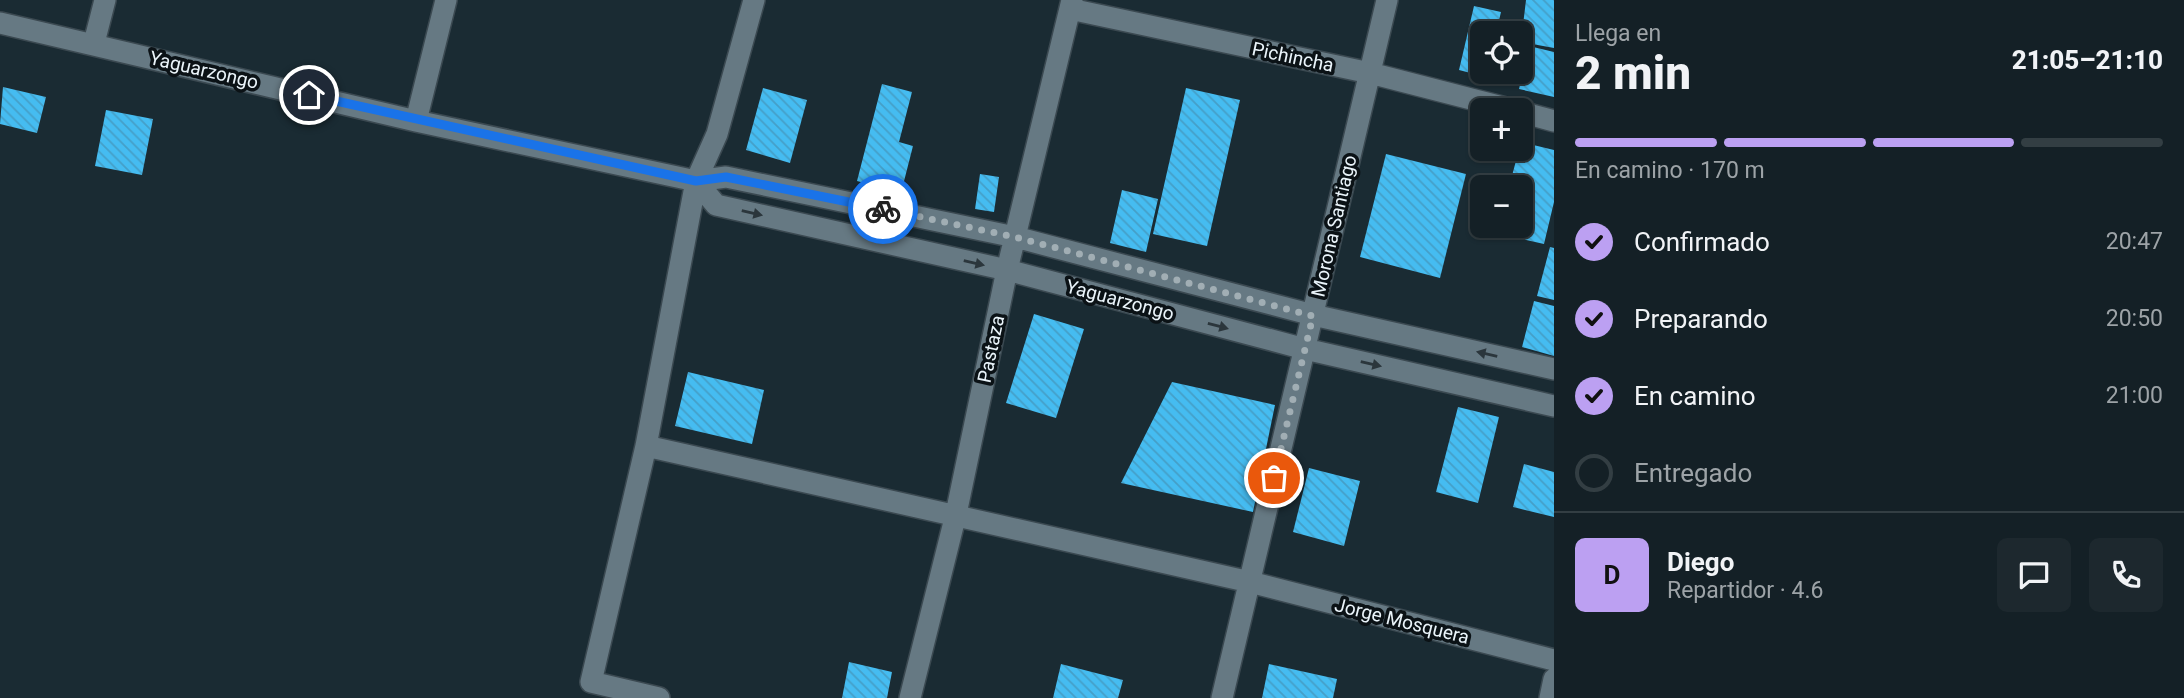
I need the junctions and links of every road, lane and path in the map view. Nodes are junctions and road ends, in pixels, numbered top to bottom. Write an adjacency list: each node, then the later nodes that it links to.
1 (105, 0): 7 (street)
2 (446, 0): 11 (street)
3 (754, 0): 13 (street)
4 (1387, 0): 8 (street, Morona Santiago)
5 (1071, 4): 8 (street, Pichincha); 14 (street, Pastaza)
6 (0, 23): 7 (street, Yaguarzongo)
7 (94, 43): 11 (street, Yaguarzongo)
8 (1370, 74): 9 (street, Pichincha); 16 (street, Morona Santiago)
9 (1470, 99)
10 (1533, 115): 12 (street)
11 (416, 121): 13 (street, Yaguarzongo)
12 (1554, 121)
13 (696, 181): 14 (street, Yaguarzongo); 15 (street, Yaguarzongo, one-way to 15); 20 (street)
14 (1015, 237): 15 (street, Pastaza); 16 (street, Yaguarzongo)
15 (1007, 271): 17 (street, Yaguarzongo, one-way to 17); 21 (street, Pastaza)
16 (1313, 316): 17 (street, Morona Santiago); 18 (street, Yaguarzongo, one-way to 16)
17 (1305, 349): 19 (street, Yaguarzongo, one-way to 19); 22 (street, Morona Santiago)
18 (1554, 369)
19 (1554, 406)
20 (646, 446): 21 (street, Jorge Mosquera); 25 (street)
21 (956, 514): 22 (street, Jorge Mosquera); 26 (street, Pastaza)
22 (1250, 582): 23 (street, Jorge Mosquera); 27 (street, Morona Santiago)
23 (1554, 660)
24 (1554, 679): 28 (street)
25 (659, 698)
26 (910, 698)
27 (1222, 698)
28 (1550, 698)

